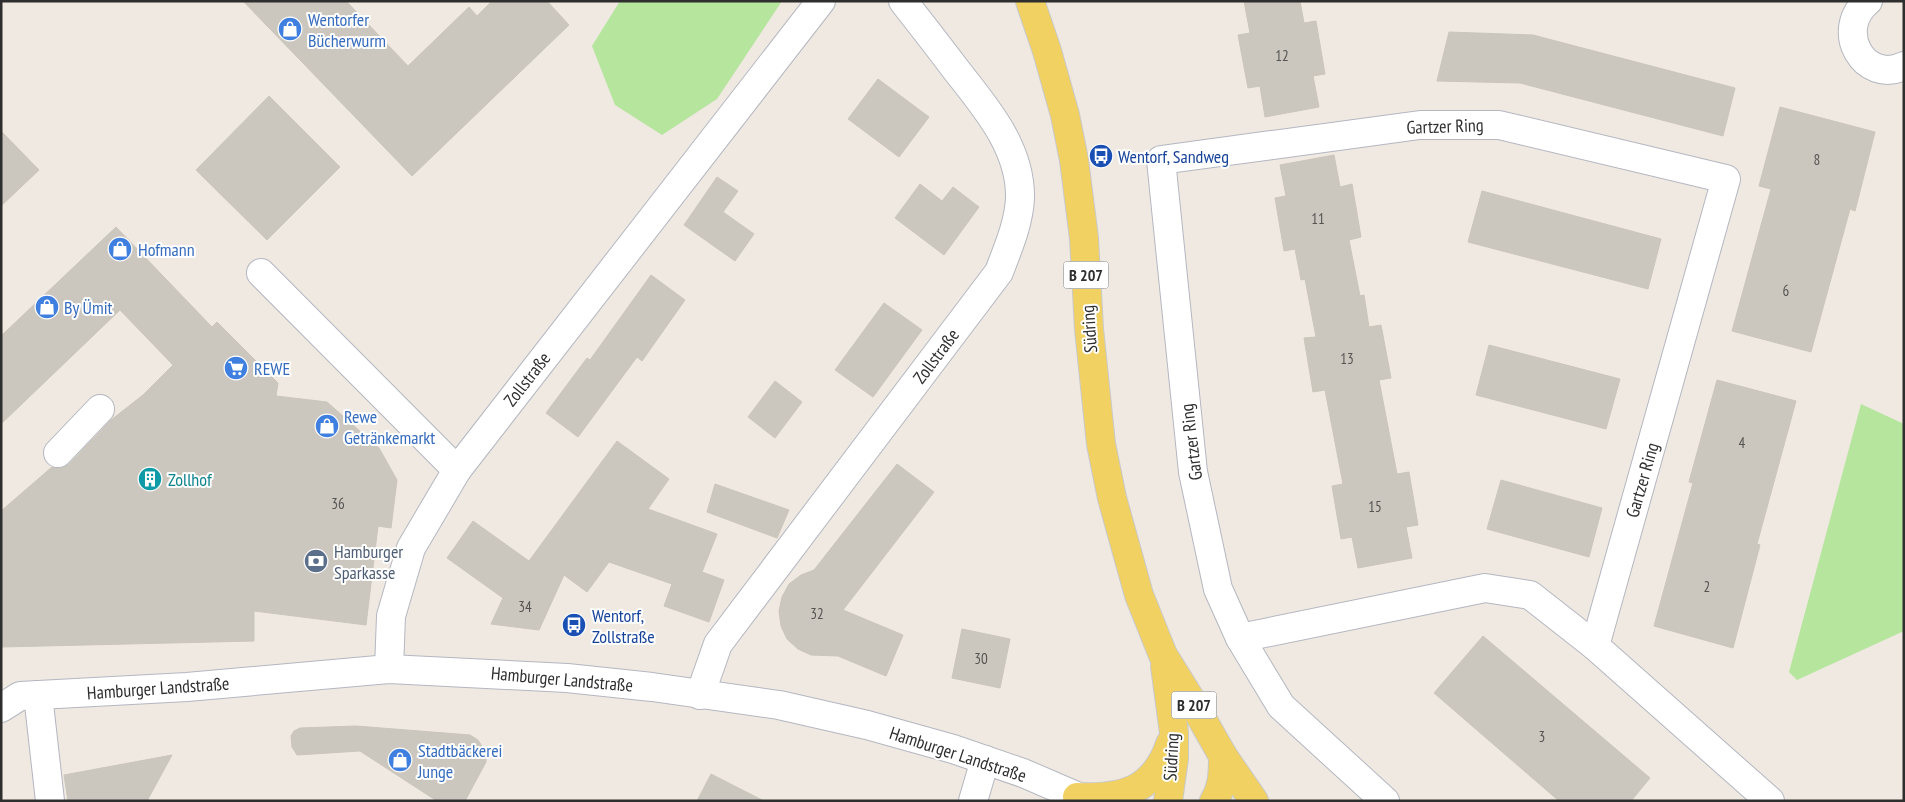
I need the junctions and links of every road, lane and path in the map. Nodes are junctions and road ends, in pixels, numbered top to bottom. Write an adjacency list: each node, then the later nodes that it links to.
1 (821, 1): 9 (street, Zollstraße)
2 (903, 1): 14 (street, Zollstraße)
3 (1030, 1): 12 (main road, Südring / B 207)
4 (1868, 1): 5 (street)
5 (1904, 66)
6 (262, 273): 9 (street)
7 (100, 409): 8 (street)
8 (58, 453)
9 (457, 470): 13 (street, Zollstraße)
10 (1240, 638): 11 (street); 11 (street, Gartzer Ring); 25 (street, Gartzer Ring)
11 (1595, 646): 26 (street)
12 (1163, 655): 16 (main road, Südring / B 207); 17 (main road, Südring / B 207)
13 (390, 669): 14 (street, Hamburger Landstraße); 15 (street, Hamburger Landstraße)
14 (700, 695): 18 (street, Hamburger Landstraße)
15 (15, 696): 20 (street)
16 (1174, 733): 19 (main road); 22 (main road, Südring / B 207)
17 (1223, 756): 23 (main road); 24 (main road, Südring / B 207)
18 (985, 760): 19 (street, Hamburger Landstraße); 21 (street)
19 (1082, 799)
20 (50, 801)
21 (973, 801)
22 (1168, 801)
23 (1214, 801)
24 (1254, 801)
25 (1386, 801)
26 (1770, 801)

